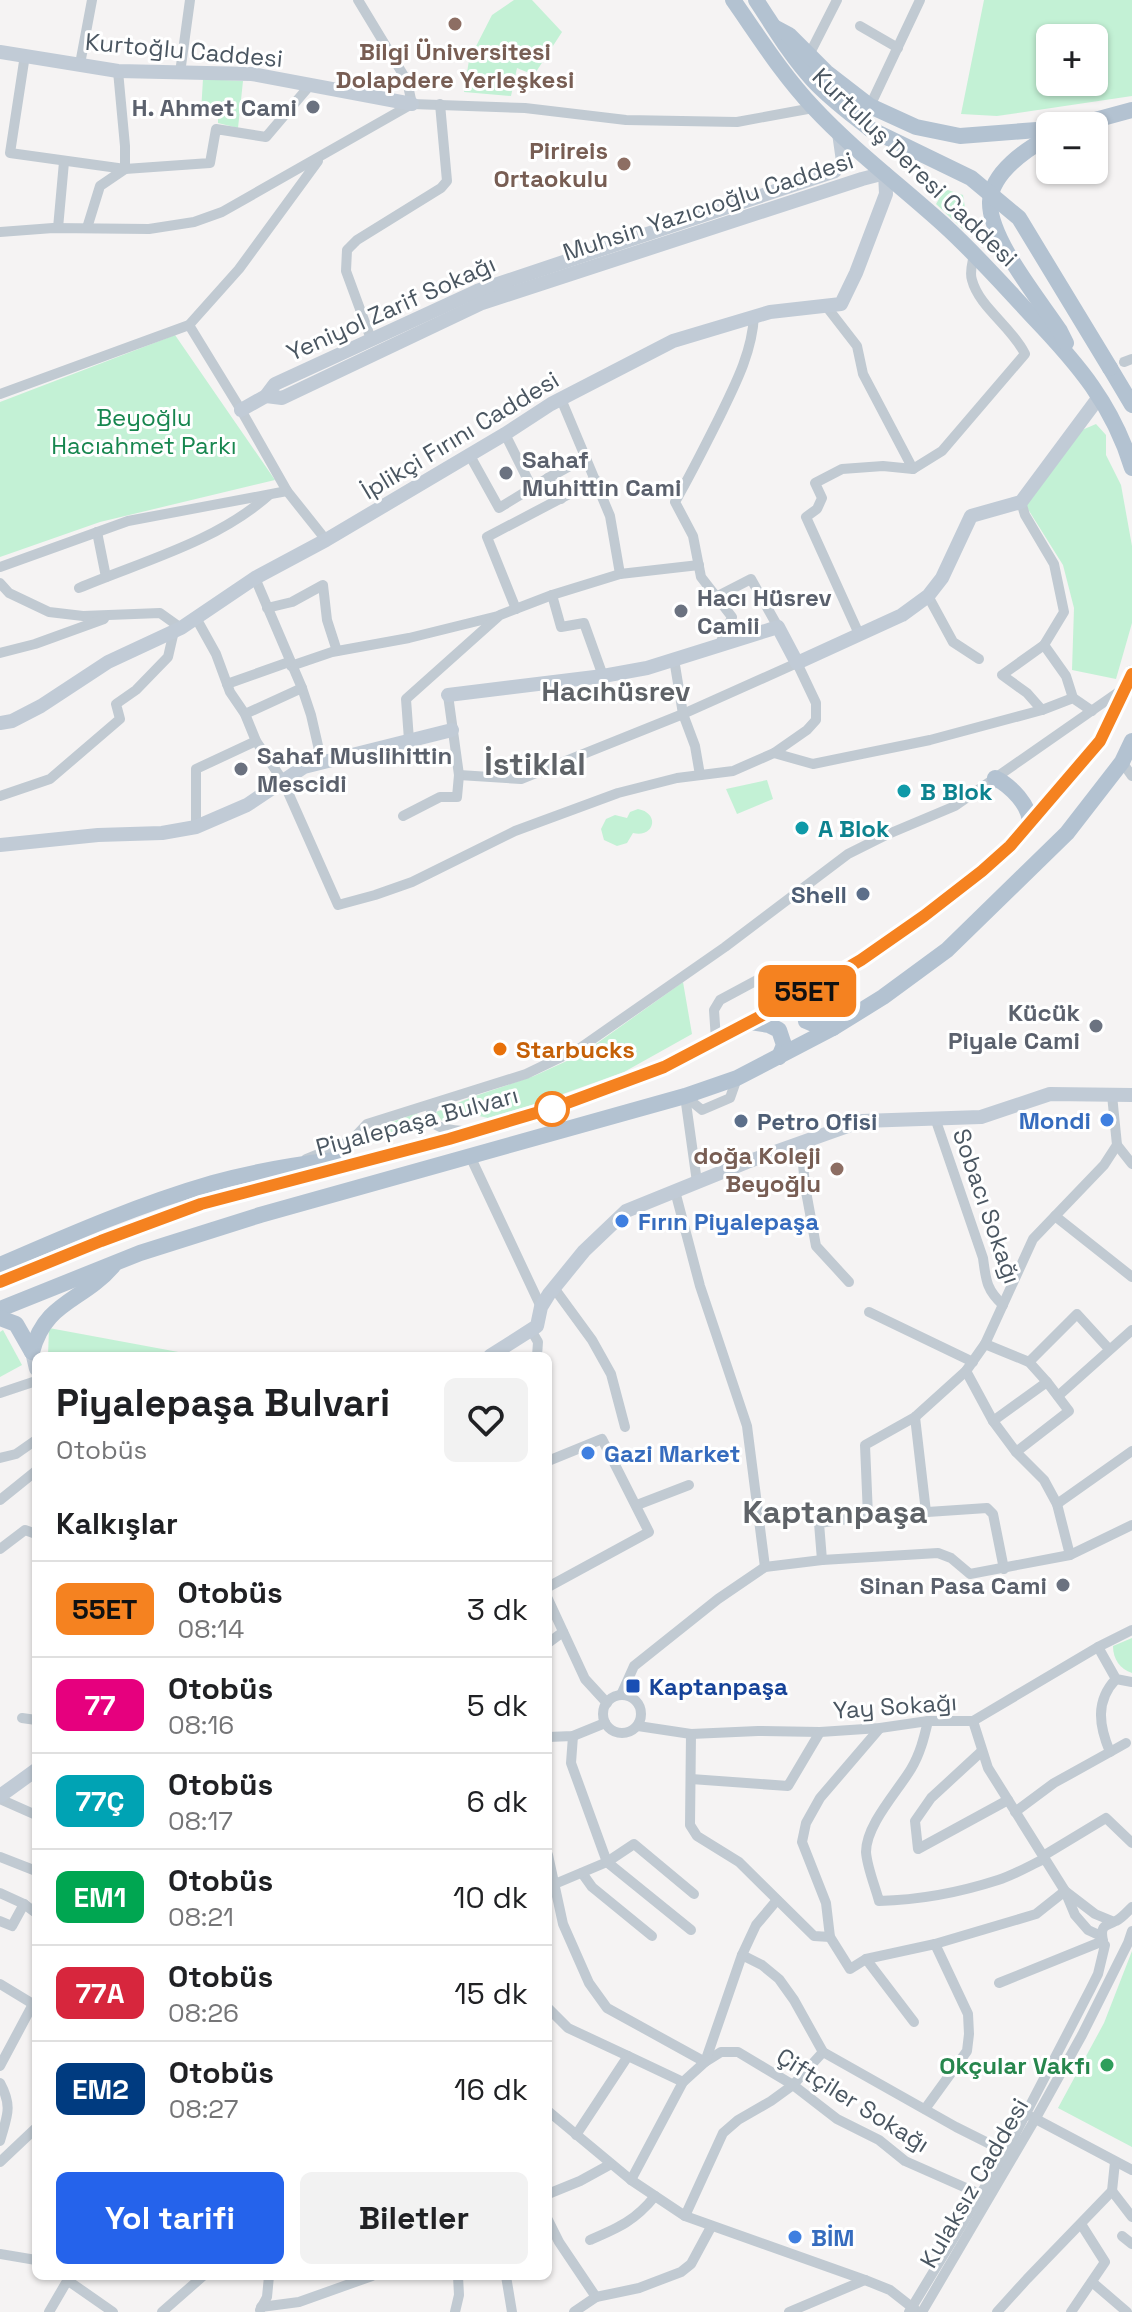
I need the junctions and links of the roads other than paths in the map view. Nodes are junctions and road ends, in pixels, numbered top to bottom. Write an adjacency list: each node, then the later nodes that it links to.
1 (92, 0): 14 (street)
2 (190, 0): 16 (street)
3 (358, 0): 18 (street)
4 (733, 0): 21 (main road, Kurtuluş Deresi Caddesi)
5 (756, 0): 9 (main road, Kurtuluş Deresi Caddesi)
6 (837, 0): 13 (street)
7 (920, 0): 10 (street)
8 (860, 26): 10 (street)
9 (774, 27): 13 (main road); 44 (main road, Kurtuluş Deresi Caddesi, bridge)
10 (898, 48): 20 (street)
11 (0, 52): 12 (street, Kurtoğlu Caddesi)
12 (25, 55): 14 (street, Kurtoğlu Caddesi); 28 (street)
13 (809, 55): 20 (main road)
14 (80, 64): 15 (street, Kurtoğlu Caddesi)
15 (118, 71): 16 (street, Kurtoğlu Caddesi); 29 (street)
16 (180, 73): 17 (street, Kurtoğlu Caddesi)
17 (311, 84): 18 (street, Kurtoğlu Caddesi); 29 (street)
18 (412, 104): 19 (street); 27 (street)
19 (440, 104): 21 (street); 42 (street)
20 (870, 106): 24 (main road)
21 (813, 108): 25 (main road, Kurtuluş Deresi Caddesi)
22 (1132, 110): 23 (main road)
23 (1108, 117)
24 (1036, 130)
25 (839, 133): 30 (street, Muhsin Yazıcıoğlu Caddesi); 31 (main road, Kurtuluş Deresi Caddesi)
26 (1036, 143): 43 (main road)
27 (321, 157): 35 (street); 41 (street)
28 (64, 162): 29 (street); 34 (street)
29 (125, 169): 35 (street)
30 (835, 171): 32 (street); 33 (street, Muhsin Yazıcıoğlu Caddesi)
31 (885, 173): 32 (street, Muhsin Yazıcıoğlu Caddesi); 37 (main road, Kurtuluş Deresi Caddesi); 39 (street)
32 (846, 185): 33 (street, Muhsin Yazıcıoğlu Caddesi)
33 (732, 214): 38 (street, Muhsin Yazıcıoğlu Caddesi)
34 (58, 228): 35 (street); 36 (street)
35 (87, 228)
36 (0, 232)
37 (974, 254): 43 (main road, Kurtuluş Deresi Caddesi); 54 (street)
38 (543, 276): 42 (street, Yeniyol Zarif Sokağı)
39 (826, 306): 40 (street, İplikçi Fırını Caddesi); 54 (street)
40 (754, 316): 47 (street, İplikçi Fırını Caddesi); 64 (street)
41 (189, 325): 45 (street); 49 (street)
42 (374, 346): 49 (street, Yeniyol Zarif Sokağı)
43 (1073, 360): 46 (main road)
44 (1122, 363): 48 (main road)
45 (0, 394)
46 (1099, 397): 53 (main road); 61 (street)
47 (561, 399): 50 (street, İplikçi Fırını Caddesi); 52 (street)
48 (1132, 405)
49 (241, 410): 58 (street)
50 (505, 434): 51 (street, İplikçi Fırını Caddesi); 57 (street)
51 (469, 454): 57 (street); 63 (street, İplikçi Fırını Caddesi)
52 (586, 457): 55 (street); 56 (street)
53 (1132, 468)
54 (913, 469): 81 (street)
55 (548, 478): 57 (street); 60 (street)
56 (596, 480): 60 (street); 66 (street)
57 (532, 488)
58 (287, 491): 59 (street); 63 (street)
59 (270, 494): 62 (street); 67 (street)
60 (561, 499): 75 (street)
61 (1021, 502): 72 (street); 82 (street)
62 (97, 532): 65 (street); 67 (street)
63 (326, 540): 68 (street, İplikçi Fırını Caddesi)
64 (699, 565): 66 (street); 73 (street)
65 (0, 567)
66 (620, 574): 71 (street)
67 (106, 577): 70 (street)
68 (255, 578): 74 (street); 78 (street, İplikçi Fırını Caddesi)
69 (0, 583): 76 (street)
70 (79, 588)
71 (552, 595): 75 (street); 90 (street)
72 (928, 596): 81 (street); 87 (street)
73 (716, 597): 79 (street); 83 (street)
74 (267, 608): 84 (street); 89 (street)
75 (516, 609): 77 (street)
76 (115, 615): 80 (street); 85 (street)
77 (500, 615): 84 (street); 102 (street)
78 (196, 618): 80 (street, İplikçi Fırını Caddesi); 92 (street)
79 (778, 627): 83 (street); 88 (street)
80 (178, 630): 100 (street, İplikçi Fırını Caddesi); 112 (street)
81 (859, 634): 88 (street)
82 (1044, 645): 95 (street); 96 (street)
83 (719, 646): 86 (street)
84 (337, 651): 89 (street)
85 (0, 653)
86 (674, 659): 90 (street); 99 (street)
87 (979, 659)
88 (797, 663): 99 (street); 105 (street)
89 (290, 664): 92 (street); 93 (street)
90 (603, 676): 94 (street)
91 (1130, 678): 97 (street); 114 (main road, Piyalepaşa Bulvarı)
92 (227, 684): 98 (street)
93 (302, 688): 98 (street); 106 (street)
94 (448, 695): 101 (street)
95 (1073, 698): 96 (street); 97 (street)
96 (1042, 710): 105 (street)
97 (1092, 711): 110 (street)
98 (245, 714): 103 (street)
99 (683, 714): 108 (street); 109 (street)
100 (0, 723)
101 (452, 730): 102 (street); 108 (street)
102 (409, 740): 106 (street)
103 (256, 741): 111 (street); 115 (street)
104 (1132, 741): 107 (main road, Piyalepaşa Bulvarı)
105 (774, 753): 109 (street)
106 (322, 763): 111 (street)
107 (1127, 769): 120 (main road, Piyalepaşa Bulvarı)
108 (459, 775): 113 (street)
109 (700, 775): 111 (street)
110 (995, 778): 114 (main road); 126 (street)
111 (283, 781): 115 (street)
112 (0, 796)
113 (403, 816)
114 (1030, 824): 117 (main road, Piyalepaşa Bulvarı)
115 (196, 827): 116 (street)
116 (0, 845)
117 (815, 987): 118 (main road, Piyalepaşa Bulvarı); 120 (main road)
118 (799, 996): 119 (main road, Piyalepaşa Bulvarı); 121 (street)
119 (751, 1022): 121 (main road, Piyalepaşa Bulvarı); 122 (main road)
120 (833, 1028): 122 (main road, Piyalepaşa Bulvarı)
121 (716, 1040): 128 (main road, Piyalepaşa Bulvarı)
122 (779, 1057): 125 (main road, Piyalepaşa Bulvarı)
123 (1112, 1095): 124 (street); 127 (street); 130 (street)
124 (1132, 1095)
125 (685, 1096): 132 (main road, Piyalepaşa Bulvarı); 135 (street)
126 (435, 1103): 128 (street); 134 (street)
127 (935, 1118): 129 (street); 144 (street, Sobacı Sokağı)
128 (473, 1132): 131 (main road, Piyalepaşa Bulvarı)
129 (801, 1142): 135 (street); 142 (street)
130 (1117, 1145): 133 (street); 137 (street)
131 (383, 1156): 134 (main road); 141 (main road, Piyalepaşa Bulvarı)
132 (470, 1156): 138 (main road, Piyalepaşa Bulvarı); 145 (street)
133 (1132, 1164)
134 (285, 1167): 139 (main road)
135 (697, 1182): 136 (street)
136 (675, 1191): 143 (street); 182 (street)
137 (1055, 1216): 140 (street); 144 (street)
138 (115, 1264): 146 (main road, Piyalepaşa Bulvarı); 153 (main road)
139 (0, 1265)
140 (1132, 1277)
141 (0, 1282)
142 (849, 1282)
143 (554, 1288): 145 (street); 164 (street)
144 (1003, 1305): 151 (street)
145 (541, 1307): 149 (street)
146 (0, 1309)
147 (869, 1312): 157 (street)
148 (0, 1318): 153 (main road)
149 (531, 1330): 154 (street); 155 (street)
150 (1132, 1330): 152 (street)
151 (985, 1344): 156 (street); 157 (street)
152 (1109, 1349): 156 (street); 161 (street)
153 (32, 1352)
154 (496, 1352)
155 (537, 1352)
156 (1029, 1362): 159 (street)
157 (970, 1367): 162 (street); 163 (street)
158 (32, 1382): 160 (street)
159 (1047, 1382): 161 (street); 163 (street)
160 (0, 1393)
161 (1058, 1396): 167 (street)
162 (915, 1417): 175 (street); 176 (street)
163 (993, 1421): 167 (street)
164 (625, 1427)
165 (32, 1443): 168 (street)
166 (1132, 1451): 173 (street)
167 (1016, 1452): 173 (street)
168 (0, 1458)
169 (552, 1459): 174 (street)
170 (32, 1474): 172 (street)
171 (689, 1485): 174 (street)
172 (0, 1500)
173 (1057, 1504): 180 (street)
174 (637, 1505): 184 (street)
175 (926, 1512): 176 (street); 183 (street)
176 (868, 1516): 181 (street)
177 (1132, 1525): 180 (street)
178 (32, 1533): 179 (street)
179 (0, 1549)
180 (1070, 1555): 183 (street)
181 (822, 1560): 182 (street); 183 (street)
182 (765, 1567): 192 (street)
183 (1004, 1569)
184 (552, 1585)
185 (552, 1608): 187 (street)
186 (1132, 1630): 189 (street, Yay Sokağı)
187 (563, 1632): 188 (street); 193 (street)
188 (552, 1640)
189 (1098, 1647): 190 (street); 197 (street, Yay Sokağı)
190 (1116, 1679): 191 (street); 207 (street)
191 (1132, 1682)
192 (621, 1695): 193 (street); 199 (street)
193 (607, 1703): 198 (street)
194 (22, 1718): 195 (street)
195 (32, 1719)
196 (928, 1721): 197 (street, Yay Sokağı); 200 (street, Yay Sokağı); 216 (street)
197 (973, 1721): 206 (street)
198 (605, 1723): 199 (street); 203 (street)
199 (638, 1726): 202 (street, Yay Sokağı)
200 (880, 1728): 201 (street, Yay Sokağı); 234 (street)
201 (820, 1732): 202 (street, Yay Sokağı); 209 (street)
202 (691, 1734): 209 (street)
203 (573, 1736): 204 (street); 217 (street)
204 (552, 1737)
205 (1126, 1743): 207 (street)
206 (982, 1751): 211 (street); 211 (street)
207 (1110, 1752): 212 (street)
208 (32, 1773): 210 (street)
209 (691, 1779): 225 (street)
210 (0, 1798): 213 (street)
211 (1008, 1800): 212 (street)
212 (1015, 1812): 216 (street)
213 (32, 1813)
214 (1132, 1843): 216 (street)
215 (0, 1857): 218 (street)
216 (1044, 1857): 222 (street)
217 (607, 1862): 219 (street); 224 (street); 231 (street)
218 (32, 1869)
219 (582, 1873): 220 (street); 233 (street)
220 (552, 1884)
221 (552, 1891): 248 (street)
222 (1065, 1891): 230 (street); 235 (street); 236 (street)
223 (0, 1893): 226 (street)
224 (694, 1894)
225 (777, 1900): 234 (street); 238 (street)
226 (24, 1904): 228 (street); 229 (street)
227 (1132, 1907): 230 (street)
228 (32, 1910)
229 (0, 1921)
230 (1115, 1921): 232 (street); 235 (street)
231 (691, 1930)
232 (1131, 1932): 237 (street)
233 (652, 1936)
234 (830, 1937): 239 (street)
235 (1103, 1941): 237 (street); 240 (street); 255 (street, Kulaksız Caddesi)
236 (935, 1944): 239 (street); 253 (street)
237 (1125, 1946): 255 (street, Kulaksız Caddesi)
238 (742, 1955): 246 (street); 248 (street)
239 (866, 1959): 245 (street)
240 (999, 1983)
241 (0, 1984): 242 (street)
242 (32, 2002)
243 (32, 2007): 249 (street)
244 (552, 2012): 247 (street)
245 (914, 2022)
246 (823, 2052): 252 (street); 253 (street)
247 (628, 2056): 250 (street); 257 (street)
248 (705, 2062): 250 (street); 252 (street, Çiftçiler Sokağı)
249 (0, 2066)
250 (683, 2082): 264 (street)
251 (0, 2083): 258 (street)
252 (793, 2085): 267 (street, Çiftçiler Sokağı); 269 (street)
253 (925, 2109): 259 (street)
254 (552, 2114): 257 (street)
255 (1031, 2116): 259 (street, Kulaksız Caddesi); 261 (street); 290 (street, Kulaksız Caddesi)
256 (32, 2132): 260 (street)
257 (576, 2135): 262 (street)
258 (0, 2141)
259 (1006, 2152): 267 (street, Kulaksız Caddesi)
260 (0, 2162)
261 (1115, 2162): 263 (street); 265 (street)
262 (611, 2164): 264 (street); 266 (street)
263 (1132, 2170)
264 (631, 2180): 268 (street)
265 (1112, 2191): 270 (street); 271 (street)
266 (552, 2192)
267 (982, 2195): 290 (street, Kulaksız Caddesi)
268 (655, 2196): 269 (street); 275 (street)
269 (685, 2216): 272 (street)
270 (1132, 2217)
271 (1081, 2224): 287 (street); 298 (street)
272 (711, 2227): 286 (street); 288 (street)
273 (552, 2228): 288 (street)
274 (1122, 2236): 276 (street)
275 (590, 2240)
276 (1132, 2244)
277 (0, 2254): 278 (street)
278 (32, 2259)
279 (67, 2280): 291 (street)
280 (71, 2280): 292 (street)
281 (198, 2280): 293 (street)
282 (269, 2280): 289 (street)
283 (361, 2280): 289 (street)
284 (458, 2280): 294 (street)
285 (507, 2280): 295 (street)
286 (865, 2280): 290 (street); 297 (street)
287 (1092, 2282): 299 (street); 300 (street)
288 (596, 2297): 296 (street)
289 (260, 2310)
290 (915, 2311)
291 (49, 2312)
292 (113, 2312)
293 (162, 2312)
294 (455, 2312)
295 (512, 2312)
296 (574, 2312)
297 (789, 2312)
298 (997, 2312)
299 (1071, 2312)
300 (1127, 2312)

